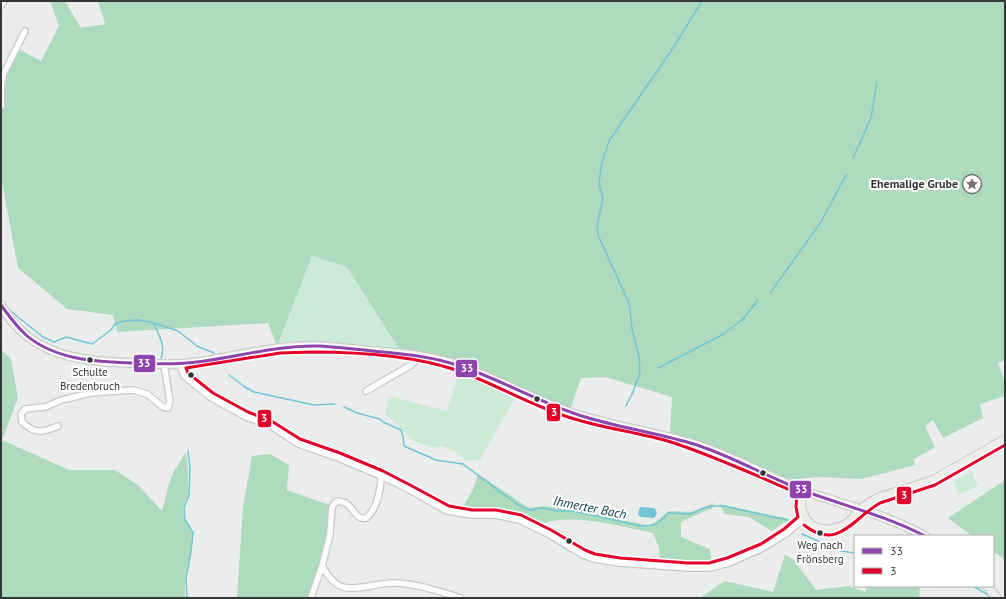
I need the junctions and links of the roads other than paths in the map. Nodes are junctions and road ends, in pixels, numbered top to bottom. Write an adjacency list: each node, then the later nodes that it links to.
1 (4, 1): 2 (street)
2 (1, 5)
3 (25, 31): 4 (street)
4 (1, 106)
5 (1, 305): 7 (main road)
6 (421, 356): 8 (main road); 9 (street); 13 (main road)
7 (164, 364): 8 (main road); 10 (street)
8 (179, 364): 12 (street)
9 (366, 391)
10 (58, 426)
11 (1005, 439): 14 (main road, bridge)
12 (380, 476): 14 (street); 16 (street)
13 (803, 490): 14 (main road); 15 (main road)
14 (805, 518)
15 (923, 535)
16 (322, 566): 18 (street); 19 (street)
17 (988, 587): 20 (main road)
18 (311, 598)
19 (460, 598)
20 (997, 598)

